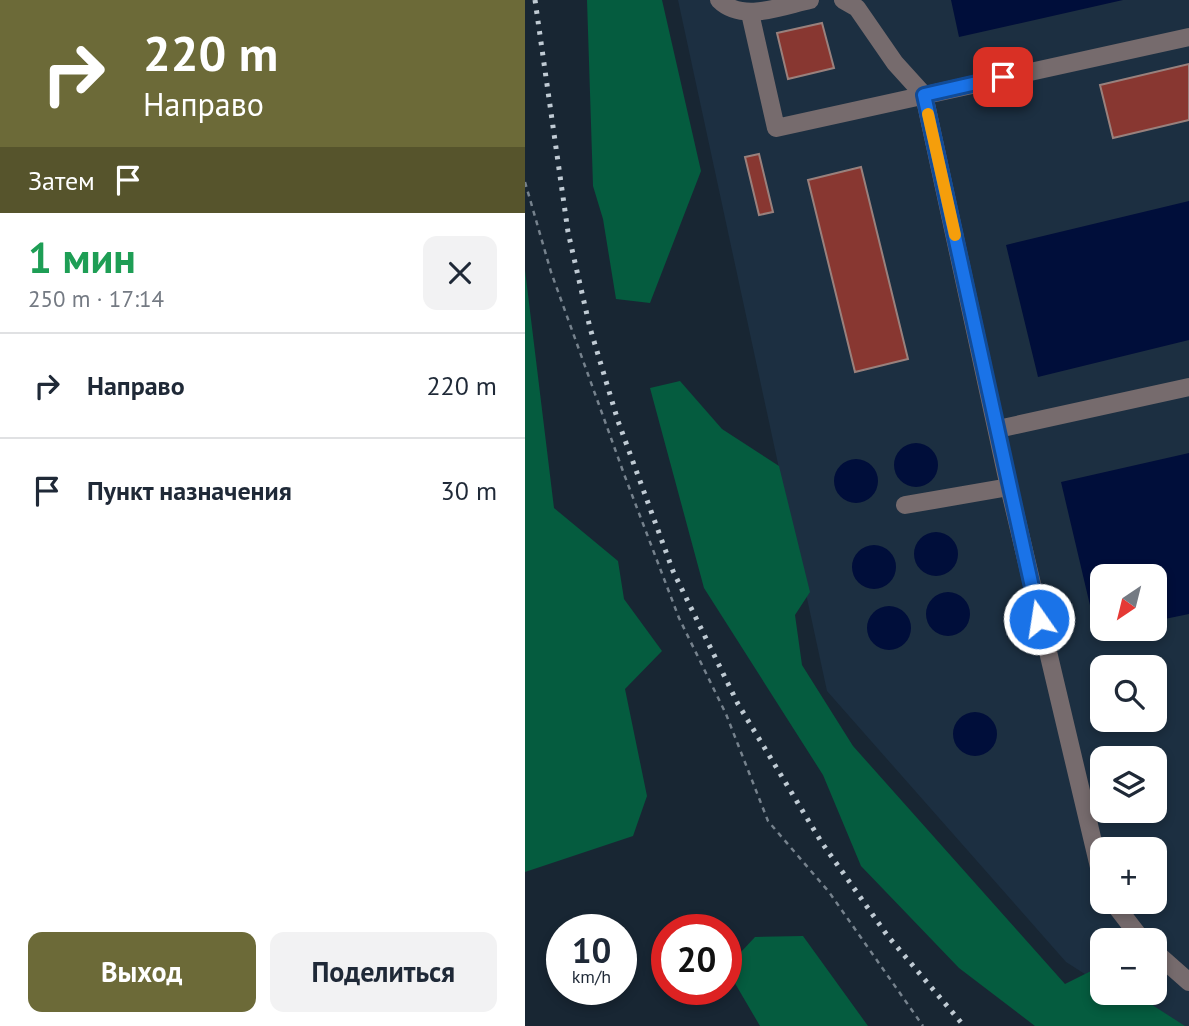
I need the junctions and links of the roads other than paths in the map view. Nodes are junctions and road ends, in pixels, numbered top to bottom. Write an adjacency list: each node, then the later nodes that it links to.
1 (719, 0): 4 (lane)
2 (810, 0): 4 (lane)
3 (843, 0): 6 (lane)
4 (750, 13): 6 (lane)
5 (1189, 37): 6 (lane)
6 (924, 95): 8 (lane)
7 (1189, 387): 8 (lane)
8 (997, 429): 9 (lane)
9 (1009, 487): 10 (lane); 11 (lane)
10 (905, 506)
11 (1092, 837)
12 (1122, 914): 13 (lane)
13 (1133, 928)
14 (1167, 963): 15 (lane)
15 (1189, 982)

